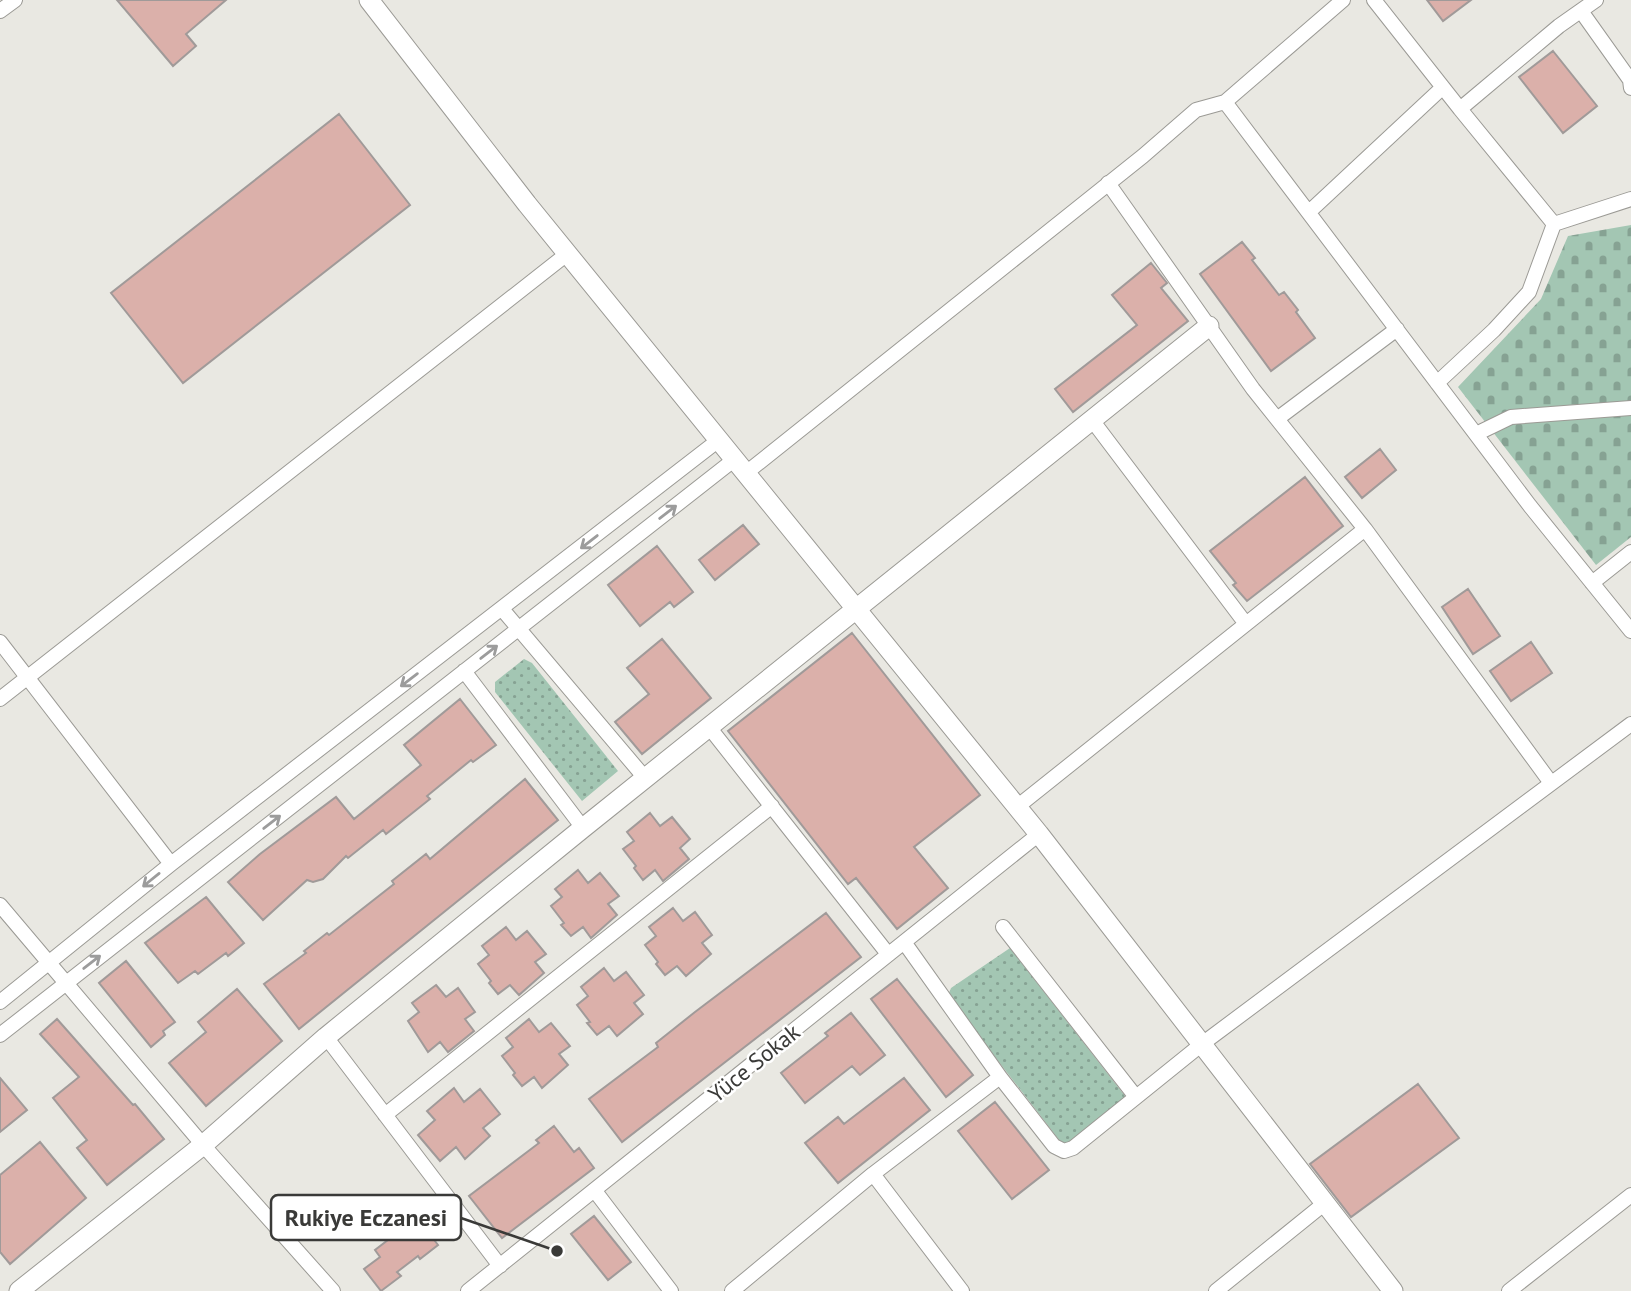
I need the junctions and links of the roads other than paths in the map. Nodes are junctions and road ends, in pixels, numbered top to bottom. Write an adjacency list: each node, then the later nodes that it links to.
1 (15, 0): 6 (street)
2 (369, 0): 16 (street)
3 (1343, 0): 10 (street)
4 (1374, 0): 8 (street)
5 (1596, 0): 7 (street)
6 (0, 11)
7 (1581, 11): 9 (street); 11 (street)
8 (1442, 88): 11 (street); 14 (street)
9 (1631, 88)
10 (1225, 102): 12 (street); 14 (street)
11 (1460, 110): 15 (street)
12 (1108, 183): 17 (street); 25 (street)
13 (1631, 199): 15 (street)
14 (1309, 212): 18 (street)
15 (1554, 224): 19 (street)
16 (567, 254): 24 (street); 36 (street)
17 (1209, 326): 21 (street); 22 (street)
18 (1397, 329): 19 (street); 21 (street)
19 (1437, 383): 23 (street)
20 (1631, 408): 23 (street)
21 (1277, 419): 26 (street)
22 (1092, 420): 30 (street); 31 (street)
23 (1476, 434): 28 (street)
24 (720, 439): 25 (street); 29 (street, one-way to 29)
25 (741, 466): 30 (street); 32 (street, one-way to 25)
26 (1365, 529): 31 (street); 41 (street)
27 (1631, 552): 28 (street)
28 (1592, 583): 33 (street)
29 (502, 609): 32 (street); 46 (street, one-way to 46)
30 (856, 610): 39 (street); 43 (street)
31 (1246, 624): 43 (street)
32 (519, 629): 35 (street, one-way to 32); 40 (street)
33 (1631, 631)
34 (0, 642): 36 (street)
35 (464, 671): 44 (street); 52 (street, one-way to 35)
36 (27, 677): 37 (street); 46 (street)
37 (0, 699)
38 (1631, 724): 41 (street)
39 (709, 727): 40 (street); 42 (street)
40 (645, 778): 44 (street)
41 (1551, 783): 56 (street)
42 (772, 806): 50 (street); 59 (street)
43 (1017, 807): 45 (street)
44 (583, 828): 55 (street)
45 (1039, 834): 49 (street, Yüce Sokak); 56 (street)
46 (171, 864): 51 (street, one-way to 51)
47 (0, 905): 51 (street)
48 (1003, 927): 58 (street)
49 (904, 942): 50 (street, Yüce Sokak); 57 (street)
50 (888, 954): 62 (street, Yüce Sokak)
51 (50, 961): 52 (street); 53 (street)
52 (67, 982): 54 (street); 60 (street)
53 (0, 1002)
54 (0, 1034)
55 (326, 1037): 59 (street); 60 (street)
56 (1202, 1044): 58 (street); 64 (street)
57 (1000, 1077): 58 (street); 61 (street)
58 (1136, 1097)
59 (385, 1115): 65 (street)
60 (203, 1145): 66 (street); 67 (street)
61 (873, 1174): 70 (street); 71 (street)
62 (595, 1191): 65 (street, Yüce Sokak); 69 (street)
63 (1631, 1195): 74 (street)
64 (1325, 1203): 72 (street); 73 (street)
65 (500, 1266): 68 (street, Yüce Sokak)
66 (19, 1291)
67 (333, 1291)
68 (468, 1291)
69 (671, 1291)
70 (732, 1291)
71 (962, 1291)
72 (1216, 1291)
73 (1393, 1291)
74 (1509, 1291)

